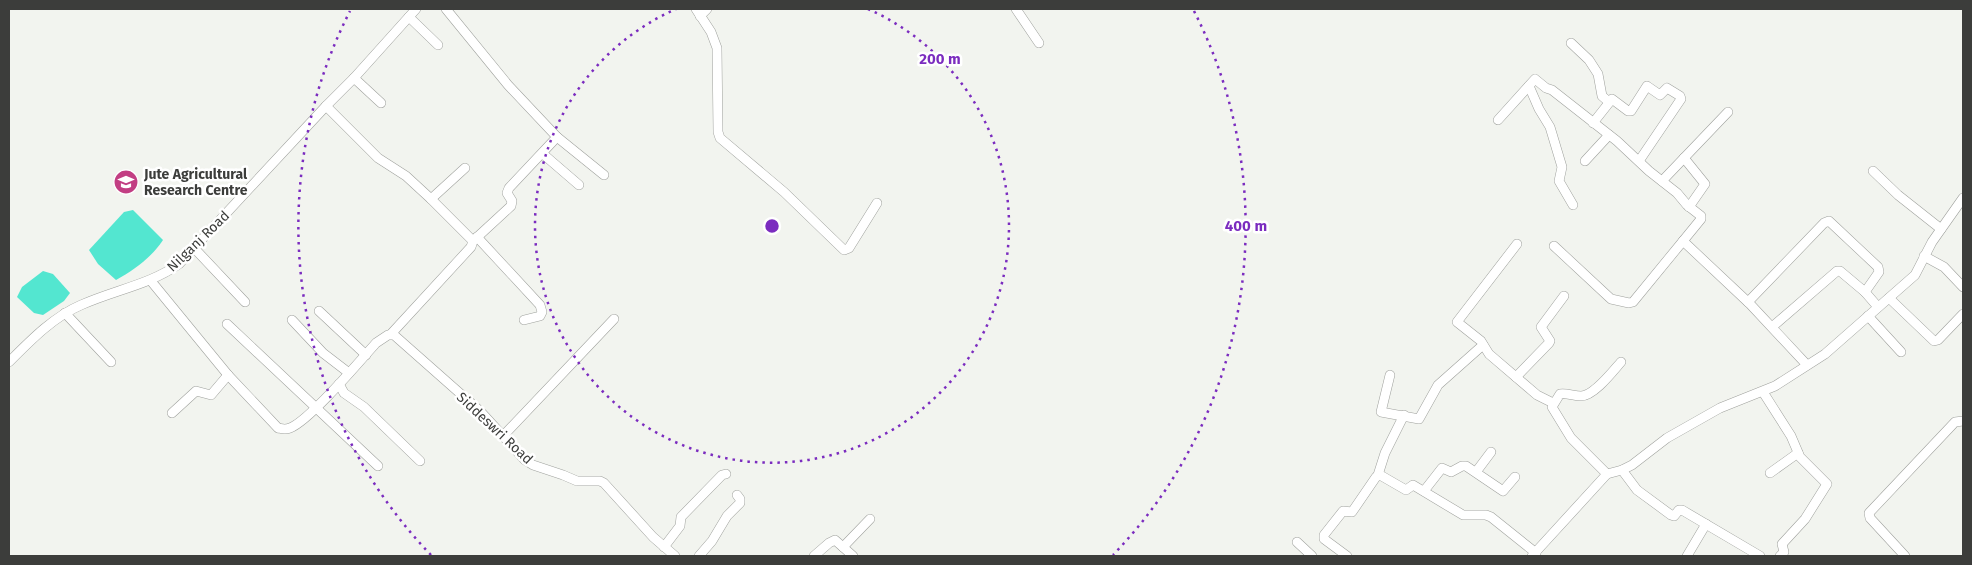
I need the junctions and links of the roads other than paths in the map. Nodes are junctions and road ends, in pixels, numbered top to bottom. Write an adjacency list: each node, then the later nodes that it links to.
1 (416, 9): 6 (street, Nilganj Road)
2 (446, 9): 19 (street)
3 (707, 9): 5 (street)
4 (1016, 9): 7 (street)
5 (698, 12): 31 (street)
6 (409, 17): 9 (street); 10 (street, Nilganj Road)
7 (1039, 43)
8 (1571, 43): 12 (street)
9 (438, 45)
10 (354, 78): 13 (street); 14 (street, Nilganj Road)
11 (1529, 86): 16 (street); 17 (street); 32 (street)
12 (1609, 102): 17 (street); 23 (street)
13 (381, 103)
14 (326, 106): 30 (street); 39 (street, Nilganj Road)
15 (1728, 112): 21 (street)
16 (1498, 120)
17 (1593, 122): 18 (street)
18 (1609, 135): 22 (street); 23 (street)
19 (557, 137): 20 (street); 26 (street)
20 (543, 154): 28 (street); 35 (street)
21 (1684, 158): 27 (street); 33 (street)
22 (1585, 161)
23 (1639, 161): 27 (street)
24 (465, 168): 30 (street)
25 (1873, 172): 34 (street)
26 (604, 175)
27 (1662, 181): 33 (street)
28 (579, 185)
29 (1963, 198): 34 (street)
30 (431, 199): 35 (street)
31 (877, 203)
32 (1573, 205)
33 (1690, 207): 36 (street)
34 (1941, 229): 40 (street)
35 (475, 239): 55 (street); 58 (street)
36 (1683, 241): 38 (street); 47 (street)
37 (1518, 244): 59 (street)
38 (1554, 246)
39 (195, 249): 41 (street, Nilganj Road); 46 (street)
40 (1924, 256): 42 (street); 45 (street)
41 (150, 281): 50 (street, Nilganj Road); 67 (street)
42 (1963, 287)
43 (1865, 292): 47 (street); 48 (street); 57 (street)
44 (1564, 296): 69 (street)
45 (1889, 298): 48 (street); 51 (street)
46 (245, 302)
47 (1748, 302): 57 (street)
48 (1878, 307): 52 (street)
49 (319, 311): 61 (street)
50 (65, 312): 62 (street, Nilganj Road); 63 (street)
51 (1963, 314)
52 (1868, 316): 60 (street); 65 (street)
53 (614, 319): 77 (street)
54 (292, 320): 66 (street)
55 (524, 320)
56 (227, 324): 73 (street)
57 (1772, 327): 65 (street)
58 (391, 334): 61 (street); 77 (street, Siddeswri Road)
59 (1483, 345): 69 (street); 75 (street)
60 (1902, 352)
61 (366, 355): 66 (street)
62 (9, 362)
63 (111, 362)
64 (1621, 362): 72 (street)
65 (1807, 365): 71 (street)
66 (349, 373): 70 (street)
67 (228, 375): 73 (street); 74 (street)
68 (1390, 375): 75 (street)
69 (1516, 377): 72 (street)
70 (339, 384): 73 (street); 80 (street)
71 (1763, 392): 79 (street); 82 (street)
72 (1553, 403): 86 (street)
73 (316, 407): 81 (street)
74 (172, 413)
75 (1404, 415): 87 (street)
76 (1963, 422): 106 (street)
77 (503, 436): 94 (street, Siddeswri Road)
78 (1491, 452): 83 (street)
79 (1798, 452): 84 (street); 105 (street)
80 (420, 460)
81 (378, 466)
82 (1622, 470): 86 (street); 92 (street)
83 (1476, 472): 88 (street); 89 (street)
84 (1770, 473)
85 (726, 474): 94 (street)
86 (1607, 474): 96 (street)
87 (1378, 475): 89 (street); 102 (street)
88 (1515, 477)
89 (1424, 491): 96 (street)
90 (736, 495): 98 (street)
91 (870, 519): 95 (street)
92 (1706, 524): 103 (street); 104 (street)
93 (1297, 542): 101 (street)
94 (664, 547): 97 (street, Siddeswri Road)
95 (843, 547): 99 (street); 100 (street)
96 (1534, 555)
97 (675, 556)
98 (699, 556)
99 (814, 556)
100 (853, 556)
101 (1312, 556)
102 (1347, 556)
103 (1687, 556)
104 (1760, 556)
105 (1780, 556)
106 (1905, 556)

